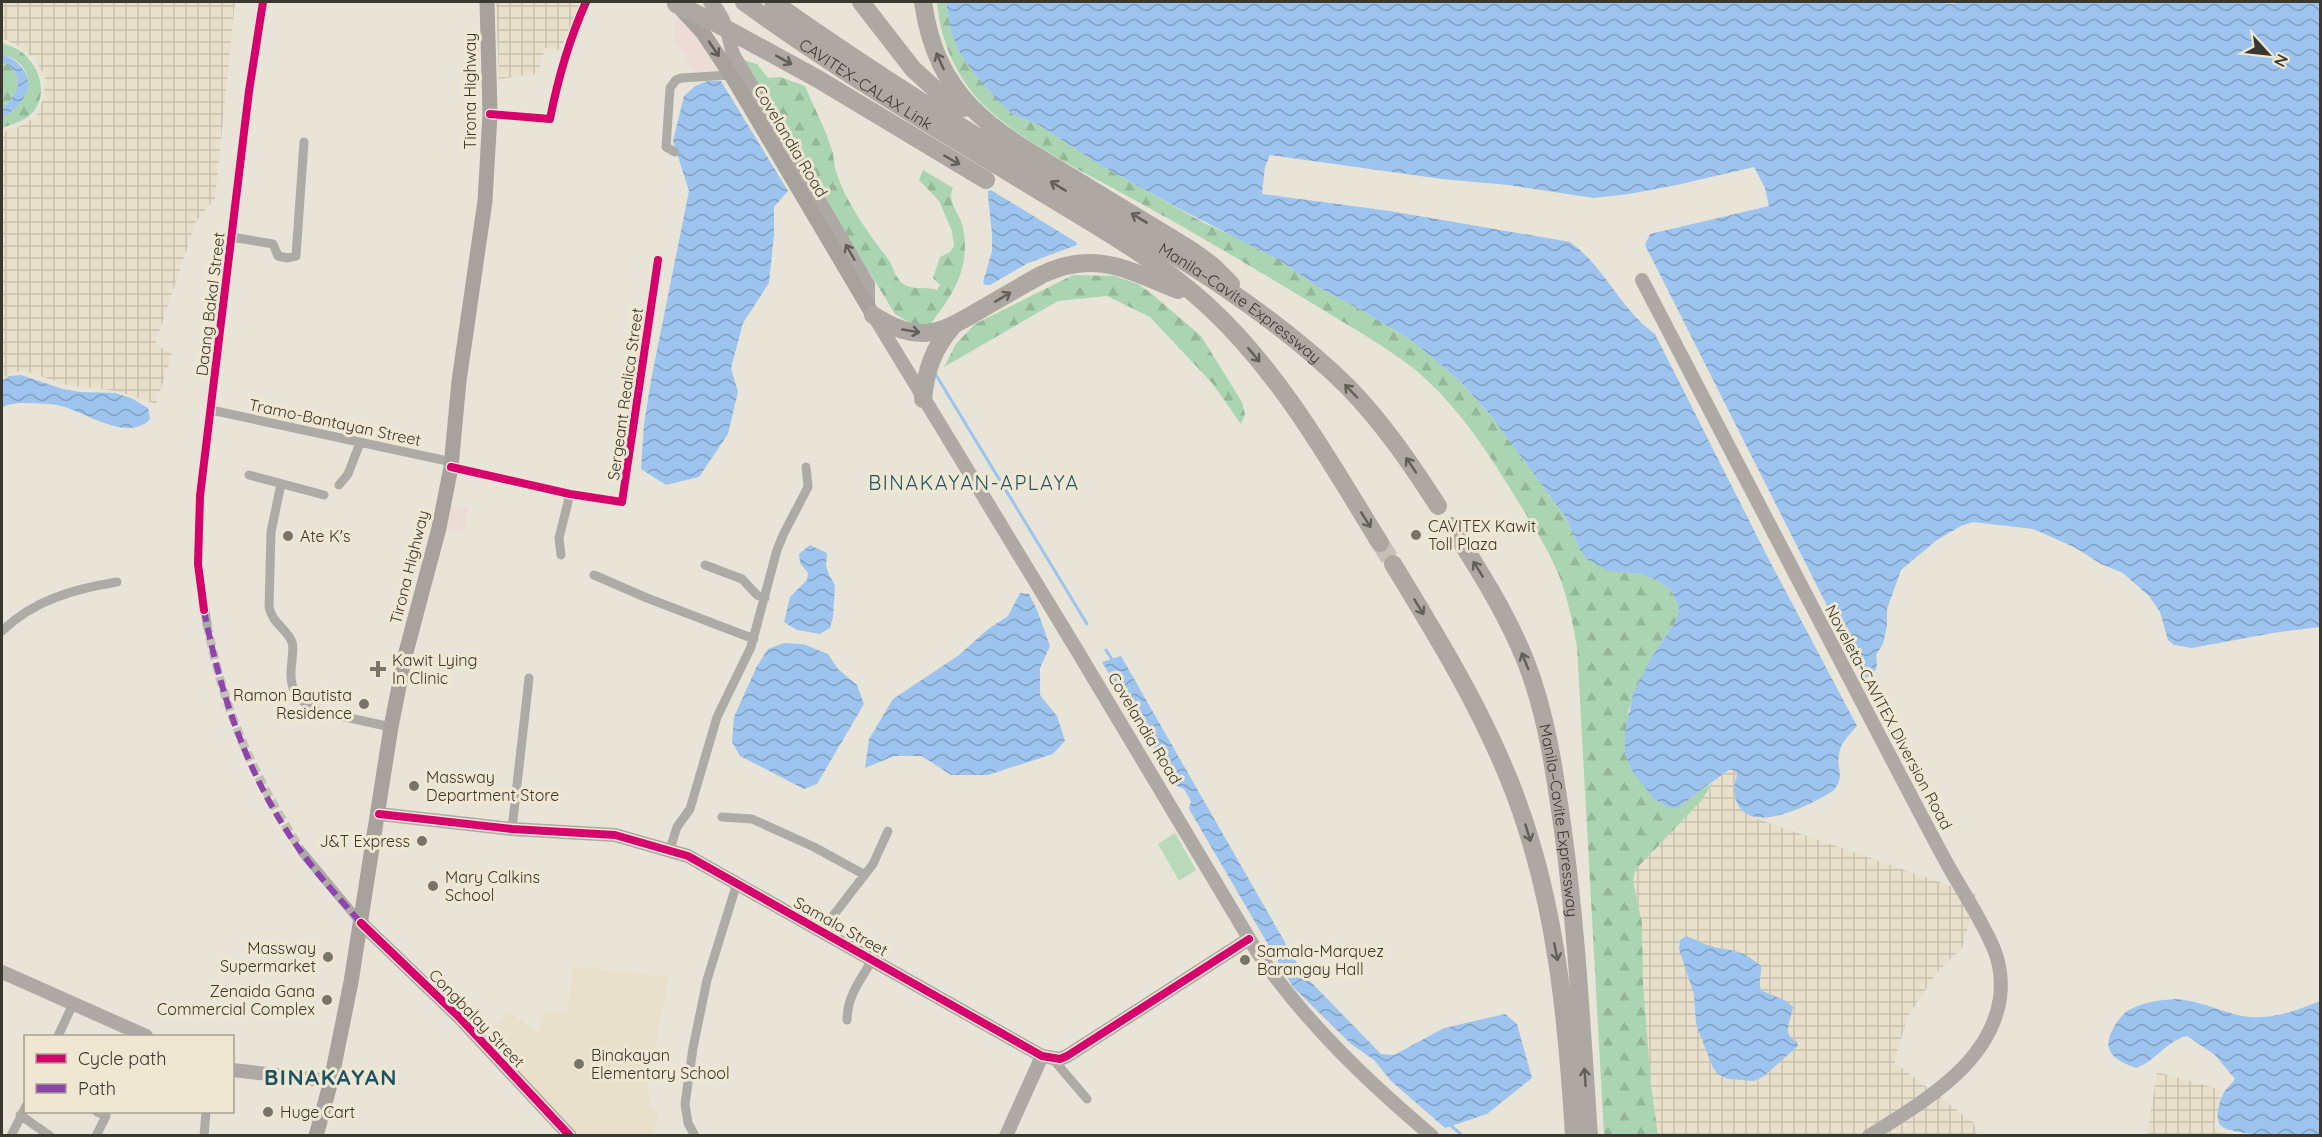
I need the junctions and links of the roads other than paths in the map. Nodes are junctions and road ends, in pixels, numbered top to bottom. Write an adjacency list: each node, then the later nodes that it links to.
1 (263, 2): 18 (street, Daang Bakal Street)
2 (487, 2): 12 (main road, Tirona Highway)
3 (586, 2): 12 (street)
4 (710, 2): 10 (main road, Covelandia Road)
5 (744, 2): 16 (highway, CAVITEX–CALAX Link)
6 (773, 2): 16 (highway, CAVITEX–CALAX Link)
7 (861, 2): 13 (highway)
8 (923, 2): 13 (highway, one-way to 8)
9 (675, 3): 10 (highway); 11 (main road, Covelandia Road, one-way to 11)
10 (726, 28): 17 (highway, one-way to 17); 23 (main road, Covelandia Road, one-way to 10)
11 (731, 75): 15 (street); 23 (main road, Covelandia Road)
12 (490, 114): 28 (main road, Tirona Highway)
13 (990, 126): 22 (highway, one-way to 13)
14 (304, 142): 18 (street)
15 (675, 152)
16 (995, 156): 21 (highway, Manila–Cavite Expressway); 22 (highway, Manila–Cavite Expressway, one-way to 16)
17 (986, 180)
18 (232, 237): 26 (street, Daang Bakal Street)
19 (658, 260): 33 (street, Sergeant Realica Street)
20 (1642, 280): 85 (main road, Noveleta-CAVITEX Diversion Road)
21 (1197, 297): 24 (highway, one-way to 21); 37 (highway, Manila–Cavite Expressway, one-way to 37)
22 (1250, 305): 35 (highway, Manila–Cavite Expressway, one-way to 22)
23 (871, 310): 24 (highway, one-way to 24); 25 (main road, Covelandia Road)
24 (952, 327): 25 (highway)
25 (923, 399): 59 (main road, Covelandia Road)
26 (211, 410): 27 (street, Tramo-Bantayan Street); 44 (street, Daang Bakal Street)
27 (360, 443): 28 (street, Tramo-Bantayan Street); 32 (street)
28 (452, 465): 33 (street, Sergeant Realica Street); 48 (main road, Tirona Highway)
29 (807, 467): 43 (street)
30 (249, 475): 31 (street)
31 (281, 483): 34 (street); 48 (street)
32 (339, 485)
33 (570, 494): 38 (street)
34 (324, 495)
35 (1438, 506)
36 (1451, 526): 84 (highway, Manila–Cavite Expressway, one-way to 36)
37 (1380, 543)
38 (561, 555)
39 (1393, 564): 83 (highway, Manila–Cavite Expressway, one-way to 83)
40 (705, 565): 43 (street)
41 (594, 575): 46 (street)
42 (117, 582): 45 (street)
43 (765, 598): 46 (street)
44 (207, 624)
45 (2, 631)
46 (754, 639): 53 (street)
47 (529, 678): 51 (street)
48 (391, 727): 49 (main road, Tirona Highway)
49 (379, 814): 51 (main road, Samala Street); 57 (main road, Tirona Highway)
50 (722, 817): 55 (street)
51 (512, 829): 53 (main road, Samala Street)
52 (888, 831): 55 (street)
53 (670, 849): 56 (main road, Samala Street)
54 (302, 852): 57 (street)
55 (865, 875): 58 (street)
56 (737, 883): 58 (main road, Samala Street); 80 (street)
57 (361, 923): 68 (main road, Tirona Highway); 79 (main road, Congbalay Street)
58 (822, 930): 60 (main road, Samala Street)
59 (1249, 939): 66 (main road); 82 (main road, Covelandia Road)
60 (873, 959): 63 (street); 66 (main road, Samala Street)
61 (2, 972): 62 (main road)
62 (73, 1004): 64 (street); 65 (main road)
63 (847, 1020)
64 (58, 1035)
65 (144, 1035)
66 (1046, 1056): 69 (street); 81 (main road)
67 (234, 1070): 68 (main road)
68 (331, 1081): 78 (main road, Tirona Highway)
69 (1087, 1100)
70 (24, 1109): 73 (street)
71 (99, 1113): 76 (street)
72 (206, 1113): 77 (street)
73 (20, 1115): 74 (street); 75 (street)
74 (11, 1136)
75 (50, 1136)
76 (96, 1136)
77 (204, 1136)
78 (316, 1136)
79 (570, 1136)
80 (695, 1136)
81 (1006, 1136)
82 (1432, 1136)
83 (1574, 1136)
84 (1589, 1136)
85 (1869, 1136)

